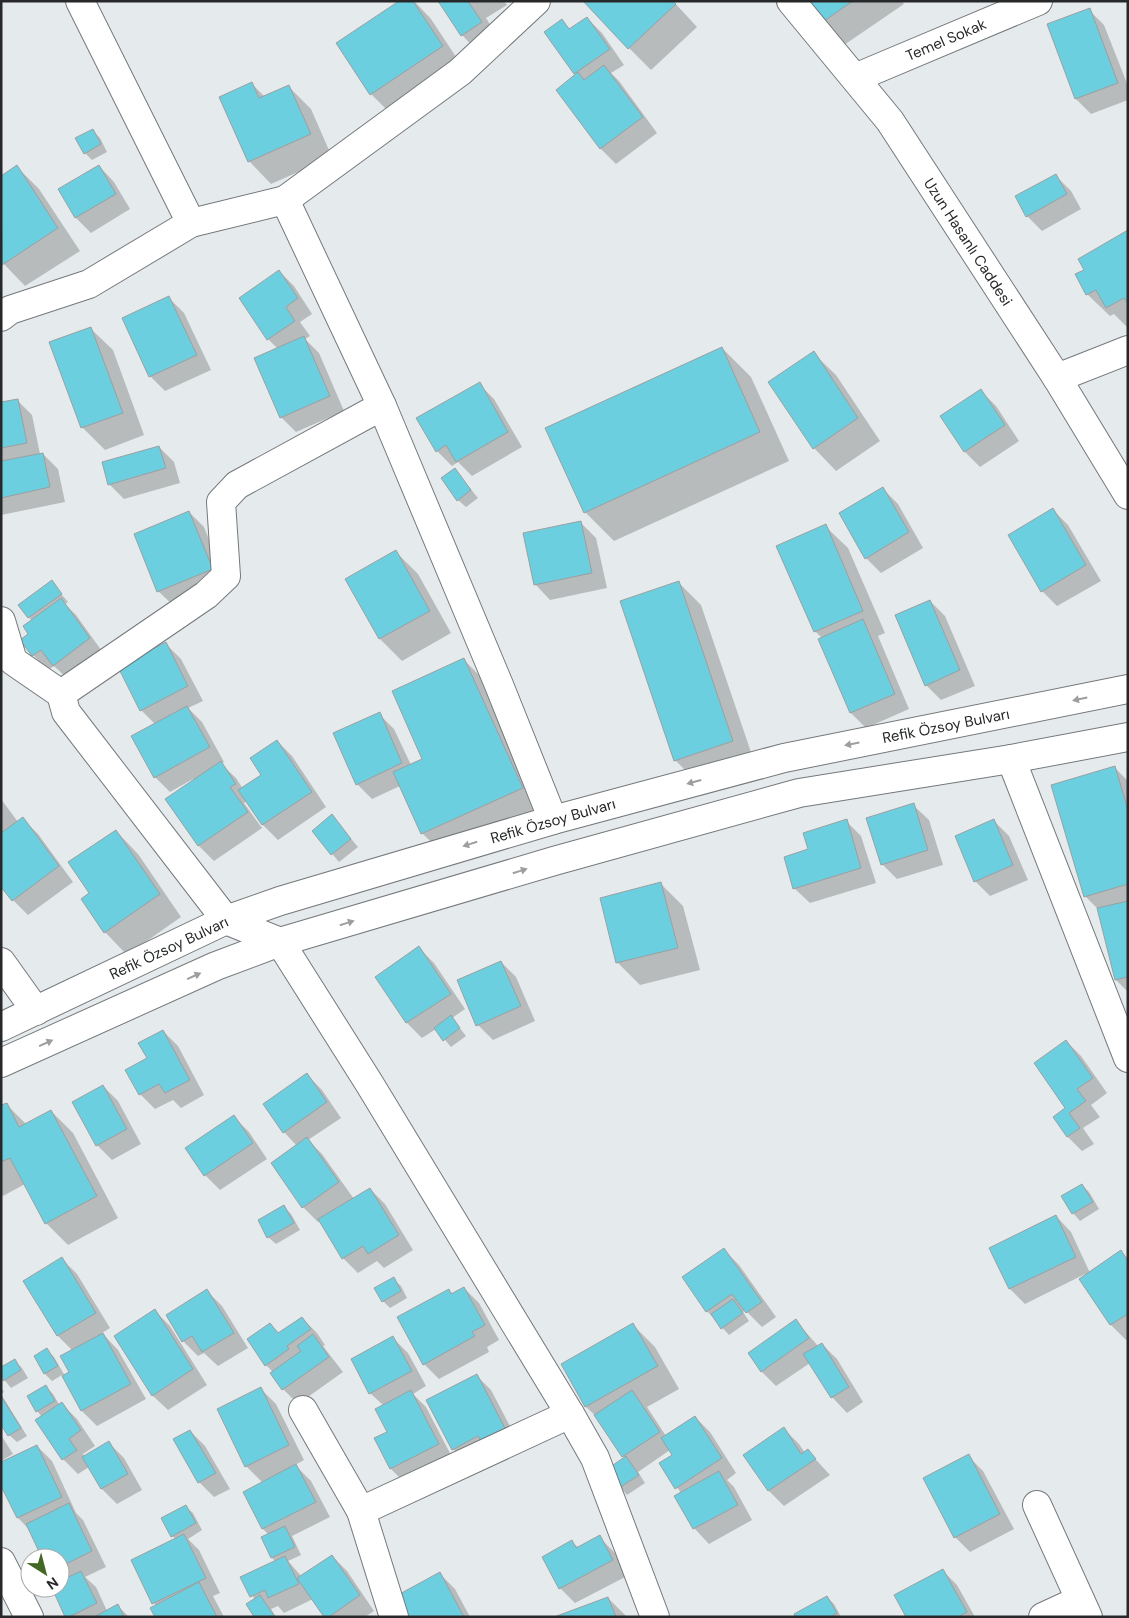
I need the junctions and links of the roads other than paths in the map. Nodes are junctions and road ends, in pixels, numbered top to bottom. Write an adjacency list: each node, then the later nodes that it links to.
1 (80, 1): 7 (street)
2 (536, 1): 6 (street)
3 (791, 1): 5 (street, Uzun Hasanlı Caddesi)
4 (1038, 1): 5 (street, Temel Sokak)
5 (855, 78): 10 (street, Uzun Hasanlı Caddesi)
6 (285, 200): 7 (street); 11 (street)
7 (191, 223): 8 (street)
8 (4, 307)
9 (1128, 350): 10 (street)
10 (1057, 378): 12 (street, Uzun Hasanlı Caddesi)
11 (382, 406): 16 (street); 19 (street)
12 (1128, 495)
13 (1, 621): 14 (street)
14 (7, 664): 16 (street)
15 (1128, 689): 19 (street, Refik Özsoy Bulvarı, one-way to 19)
16 (61, 694): 20 (street)
17 (1128, 736): 18 (street)
18 (1011, 759): 21 (street, one-way to 18); 25 (street)
19 (554, 820): 20 (street, Refik Özsoy Bulvarı, one-way to 20)
20 (226, 920): 21 (street); 23 (street, Refik Özsoy Bulvarı)
21 (280, 942): 26 (street, one-way to 21); 28 (street)
22 (1, 962): 23 (street)
23 (36, 1011): 24 (street, Refik Özsoy Bulvarı)
24 (1, 1026)
25 (1128, 1058)
26 (1, 1063)
27 (303, 1410): 30 (street)
28 (570, 1414): 30 (street); 35 (street)
29 (1037, 1505): 32 (street)
30 (360, 1511): 34 (street)
31 (1, 1562): 33 (street)
32 (1084, 1608): 36 (street)
33 (29, 1617)
34 (394, 1617)
35 (655, 1617)
36 (1043, 1617)

